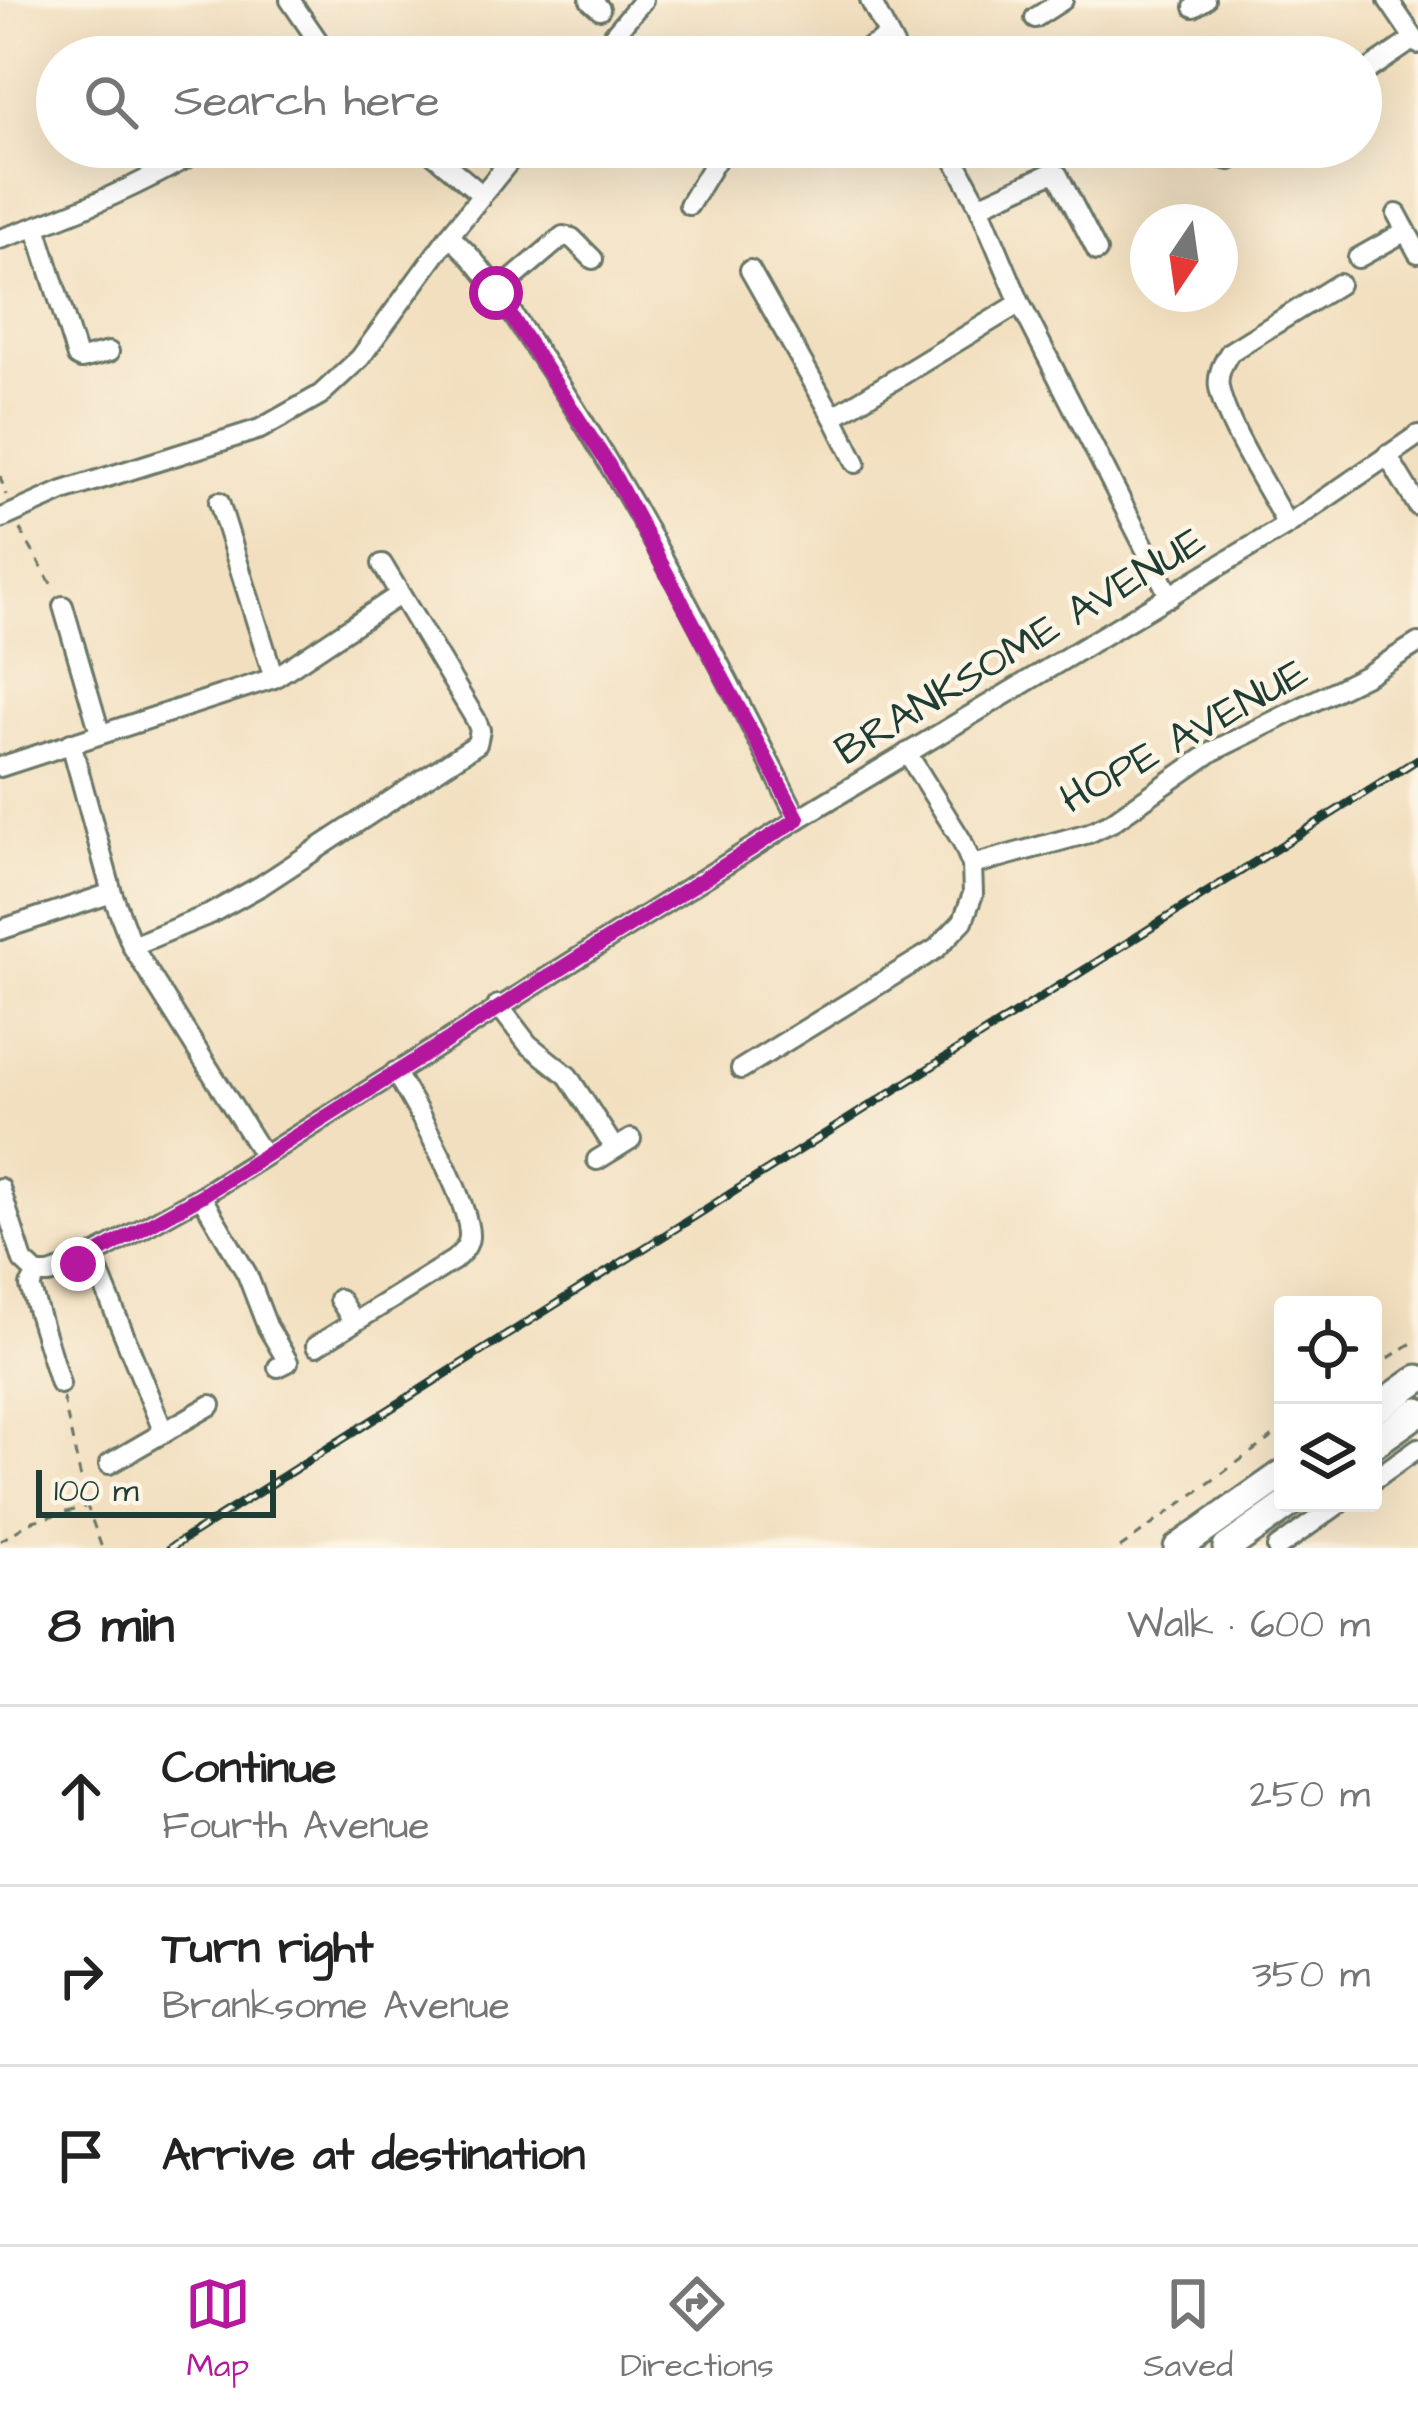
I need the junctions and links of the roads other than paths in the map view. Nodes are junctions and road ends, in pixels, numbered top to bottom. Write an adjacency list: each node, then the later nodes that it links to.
1 (290, 0): 7 (street)
2 (643, 0): 8 (street)
3 (870, 0): 9 (street)
4 (1063, 0): 6 (street)
5 (1388, 0): 10 (street)
6 (1035, 18)
7 (314, 36)
8 (613, 36)
9 (888, 36)
10 (1416, 42): 11 (street)
11 (1382, 62)
12 (168, 168): 20 (street)
13 (450, 168): 17 (street)
14 (503, 168): 17 (street)
15 (711, 168): 18 (street)
16 (959, 168): 19 (street)
17 (482, 194): 21 (street)
18 (689, 205)
19 (979, 206): 23 (street); 30 (street)
20 (36, 227): 22 (street); 31 (street)
21 (449, 236): 29 (street); 38 (street)
22 (0, 239)
23 (1097, 250)
24 (1418, 253): 25 (street)
25 (1358, 258)
26 (593, 259): 29 (street)
27 (750, 270): 32 (street)
28 (1340, 284): 39 (street)
29 (496, 293): 50 (street)
30 (1020, 303): 32 (street); 42 (street)
31 (109, 352)
32 (832, 416): 35 (street)
33 (1418, 435): 34 (street, BRANKSOME AVENUE)
34 (1387, 455): 37 (street); 39 (street, BRANKSOME AVENUE)
35 (856, 463)
36 (219, 502): 45 (street)
37 (1418, 506)
38 (7, 515)
39 (1287, 525): 42 (street, BRANKSOME AVENUE)
40 (382, 564): 41 (street)
41 (399, 595): 45 (street); 54 (street)
42 (1170, 597): 48 (street, BRANKSOME AVENUE)
43 (63, 606): 46 (street)
44 (1418, 644): 51 (street, HOPE AVENUE)
45 (274, 678): 46 (street)
46 (100, 734): 47 (street)
47 (71, 743): 49 (street); 52 (street)
48 (907, 752): 50 (street, BRANKSOME AVENUE); 51 (street)
49 (0, 767)
50 (798, 819): 55 (street, BRANKSOME AVENUE)
51 (972, 865): 56 (street)
52 (112, 893): 53 (street); 54 (street)
53 (0, 930)
54 (133, 946): 58 (street)
55 (498, 1005): 57 (street, BRANKSOME AVENUE); 59 (street)
56 (741, 1069)
57 (395, 1072): 58 (street, BRANKSOME AVENUE); 65 (street)
58 (263, 1155): 61 (street, BRANKSOME AVENUE)
59 (597, 1160)
60 (0, 1188): 63 (street)
61 (201, 1196): 62 (street, BRANKSOME AVENUE); 67 (street)
62 (92, 1256): 63 (street, BRANKSOME AVENUE); 73 (street)
63 (37, 1274): 69 (street)
64 (339, 1299): 65 (street)
65 (354, 1322): 66 (street)
66 (316, 1346)
67 (278, 1367)
68 (1418, 1379): 71 (highway)
69 (60, 1384)
70 (211, 1405): 73 (street)
71 (1382, 1405)
72 (1418, 1412): 74 (highway)
73 (164, 1433): 76 (street)
74 (1382, 1438)
75 (1418, 1448): 77 (street)
76 (109, 1464)
77 (1382, 1474)
78 (1274, 1480): 81 (highway)
79 (1277, 1512): 82 (highway)
80 (1327, 1512): 83 (street)
81 (1178, 1548)
82 (1227, 1548)
83 (1277, 1548)

